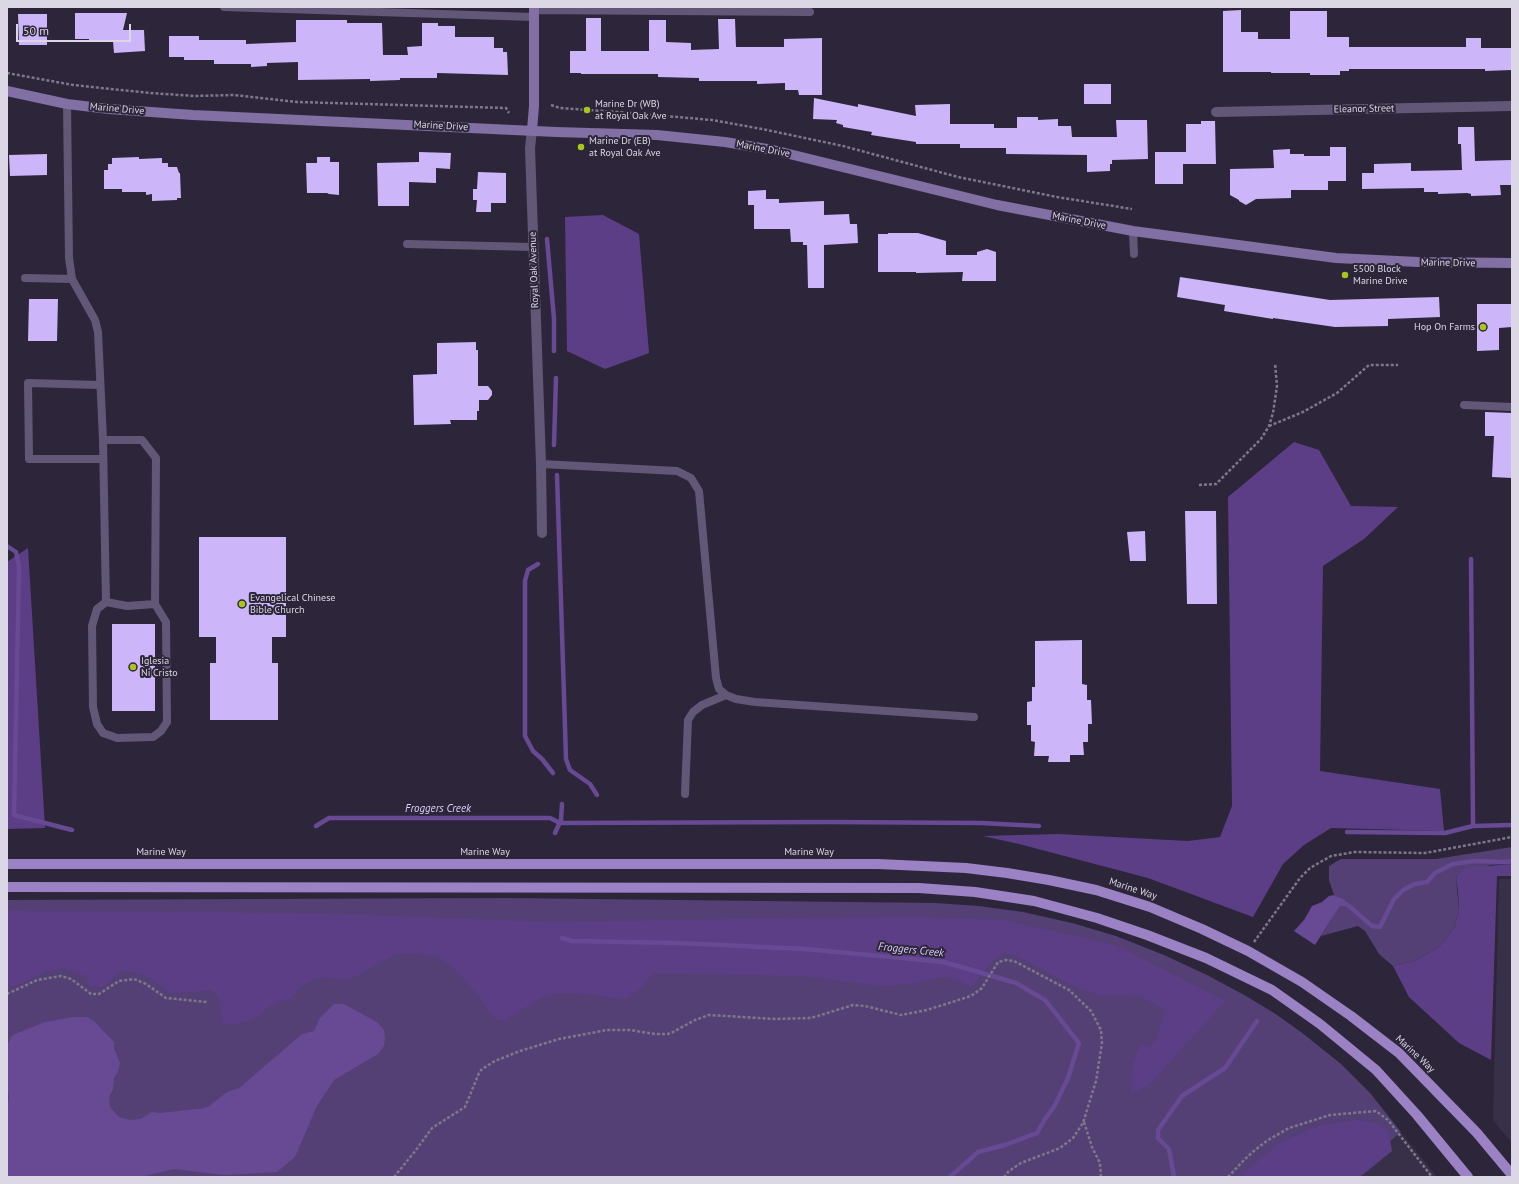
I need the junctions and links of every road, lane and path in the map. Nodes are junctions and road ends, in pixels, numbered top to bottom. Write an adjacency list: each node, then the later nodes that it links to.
1 (224, 7): 2 (lane)
2 (534, 11): 3 (lane); 11 (street, Royal Oak Avenue)
3 (810, 12)
4 (7, 73): 10 (path)
5 (7, 91): 6 (street, Marine Drive)
6 (66, 104): 11 (street, Marine Drive); 19 (lane)
7 (551, 105): 12 (path)
8 (1512, 106): 9 (street, Eleanor Street)
9 (1216, 112)
10 (509, 113)
11 (532, 130): 13 (street, Marine Drive); 15 (street, Royal Oak Avenue)
12 (1132, 209)
13 (1133, 231): 16 (lane); 17 (street, Marine Drive)
14 (407, 244): 15 (lane)
15 (534, 247): 28 (street, Royal Oak Avenue)
16 (1134, 254)
17 (1512, 263)
18 (25, 278): 19 (lane)
19 (72, 279): 22 (lane)
20 (1275, 363): 25 (path)
21 (1398, 365): 25 (path)
22 (100, 385): 26 (lane); 27 (lane)
23 (1464, 405): 24 (lane)
24 (1512, 407)
25 (1269, 426): 29 (path)
26 (103, 440): 27 (lane); 32 (lane)
27 (103, 459): 31 (lane)
28 (541, 464): 30 (street, Royal Oak Avenue); 33 (lane)
29 (1199, 485)
30 (542, 533)
31 (106, 602): 32 (lane); 32 (lane)
32 (155, 604)
33 (726, 695): 34 (lane); 35 (lane)
34 (974, 717)
35 (685, 794)
36 (1512, 836): 39 (path)
37 (7, 864): 39 (main road, Marine Way)
38 (7, 887): 49 (main road)
39 (1248, 951): 43 (main road, Marine Way)
40 (7, 994): 41 (path)
41 (207, 1002)
42 (1084, 1120): 44 (path); 45 (path); 46 (path)
43 (1512, 1175)
44 (394, 1177)
45 (1004, 1177)
46 (1101, 1177)
47 (1228, 1177): 48 (path)
48 (1432, 1177)
49 (1468, 1177)

